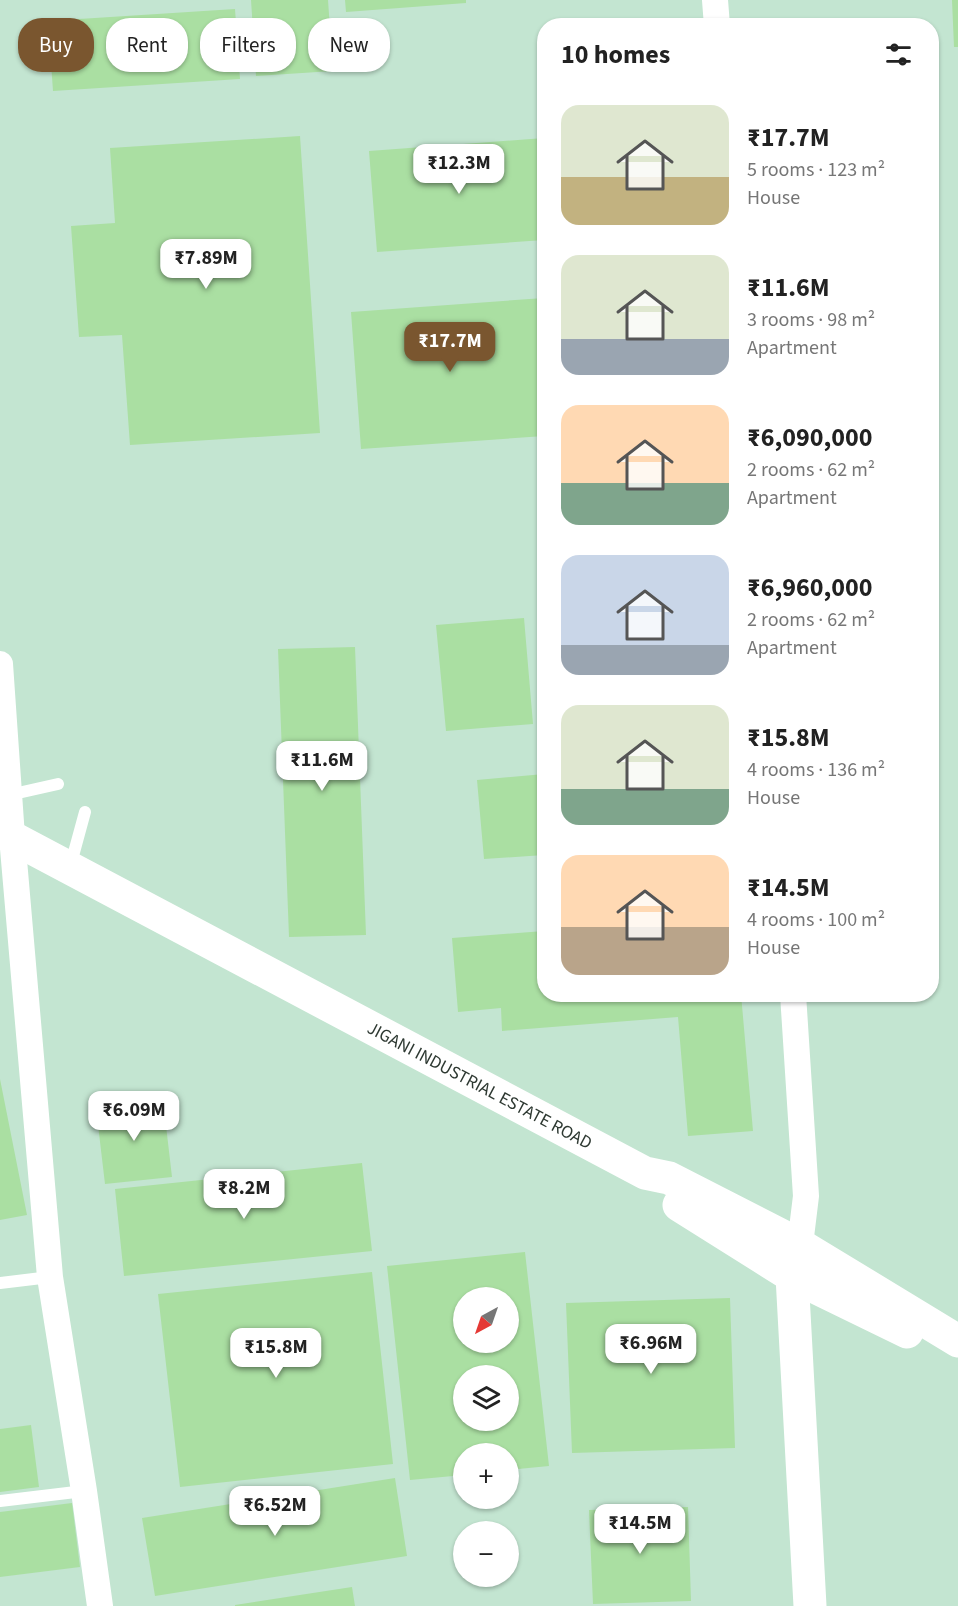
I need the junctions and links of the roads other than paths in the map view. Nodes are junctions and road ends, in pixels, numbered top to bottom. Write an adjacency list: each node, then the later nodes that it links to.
1 (715, 0): 2 (street)
2 (716, 18)
3 (0, 664): 5 (street)
4 (58, 783): 5 (lane)
5 (9, 795): 7 (street)
6 (85, 812): 8 (lane)
7 (6, 834): 8 (main road, JIGANI INDUSTRIAL ESTATE ROAD); 11 (street)
8 (70, 868): 10 (main road, JIGANI INDUSTRIAL ESTATE ROAD)
9 (794, 1002): 10 (street)
10 (796, 1260): 13 (main road); 14 (main road); 18 (main road)
11 (50, 1277): 12 (lane); 15 (street)
12 (0, 1283)
13 (958, 1341)
14 (958, 1354)
15 (84, 1491): 16 (lane); 17 (street)
16 (0, 1501)
17 (100, 1606)
18 (810, 1606)

